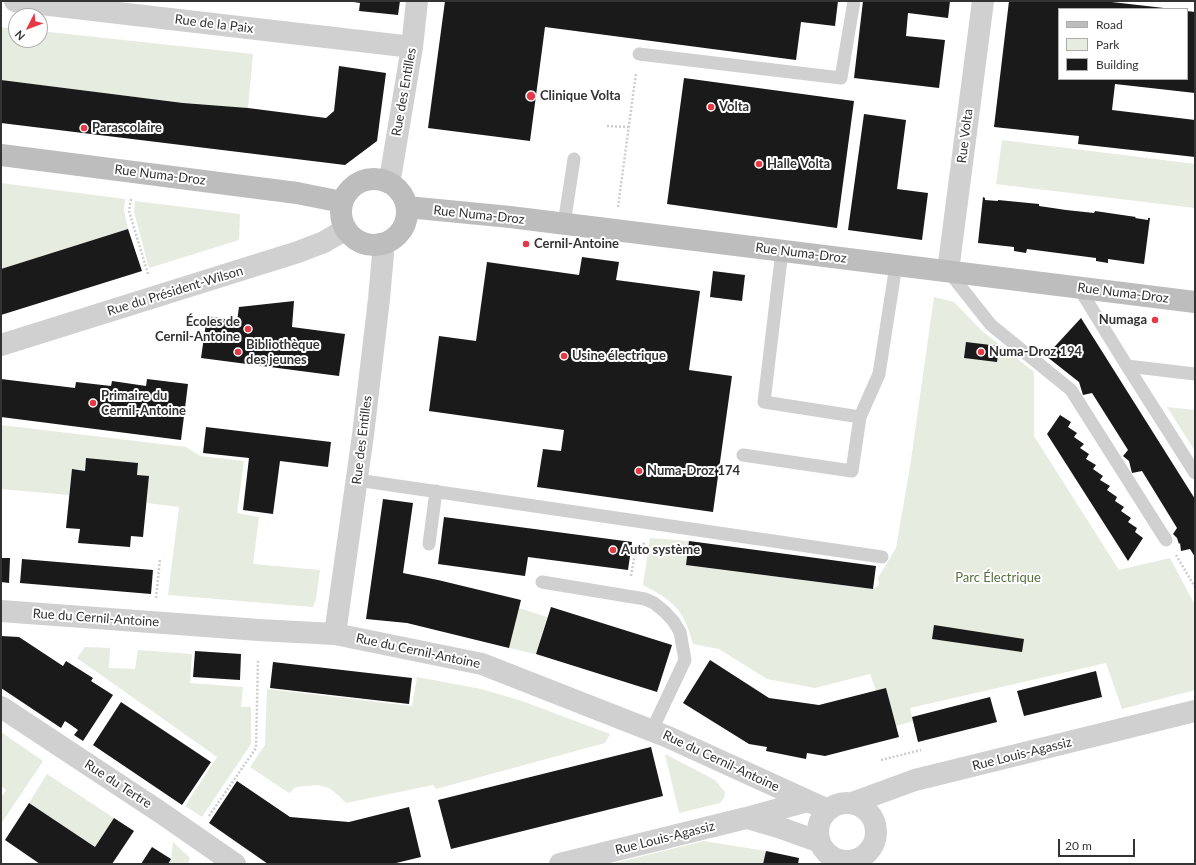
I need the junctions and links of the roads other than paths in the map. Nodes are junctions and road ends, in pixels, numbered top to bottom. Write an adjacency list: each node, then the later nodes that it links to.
1 (15, 1): 5 (street, Rue de la Paix)
2 (417, 1): 5 (street, Rue des Entilles)
3 (854, 1): 6 (lane)
4 (983, 1): 17 (street, Rue Volta)
5 (412, 47): 9 (street, Rue des Entilles)
6 (639, 54)
7 (1, 155): 10 (main road, Rue Numa-Droz)
8 (574, 159): 12 (lane)
9 (387, 182): 10 (main road); 11 (main road)
10 (342, 202): 13 (main road)
11 (407, 207): 12 (main road, Rue Numa-Droz); 14 (main road)
12 (564, 224): 15 (main road, Rue Numa-Droz)
13 (346, 229): 14 (main road); 20 (street, Rue du Président-Wilson)
14 (380, 244): 26 (street, Rue des Entilles)
15 (782, 251): 16 (main road, Rue Numa-Droz); 23 (lane)
16 (896, 265): 17 (main road, Rue Numa-Droz); 23 (lane)
17 (948, 271): 18 (main road, Rue Numa-Droz); 28 (lane)
18 (1080, 288): 19 (main road, Rue Numa-Droz); 21 (lane)
19 (1195, 302)
20 (1, 345)
21 (1127, 366): 22 (lane); 25 (lane)
22 (1195, 374)
23 (860, 417): 24 (lane)
24 (743, 455)
25 (1195, 473)
26 (357, 480): 27 (lane); 33 (street, Rue des Entilles)
27 (436, 491): 29 (lane); 30 (lane)
28 (1166, 540)
29 (429, 544)
30 (882, 557)
31 (542, 582): 36 (lane)
32 (1, 611): 33 (street, Rue du Cernil-Antoine)
33 (335, 634): 36 (street, Rue du Cernil-Antoine)
34 (1, 706): 43 (street, Rue du Tertre)
35 (1195, 711): 38 (street, Rue Louis-Agassiz)
36 (652, 730): 37 (street, Rue du Cernil-Antoine)
37 (808, 801): 39 (street); 40 (street, Rue Louis-Agassiz)
38 (852, 804): 39 (street); 42 (street)
39 (828, 810): 41 (street)
40 (746, 818): 41 (street); 44 (street, Rue Louis-Agassiz)
41 (820, 842): 42 (street)
42 (860, 861)
43 (235, 864)
44 (560, 864)

